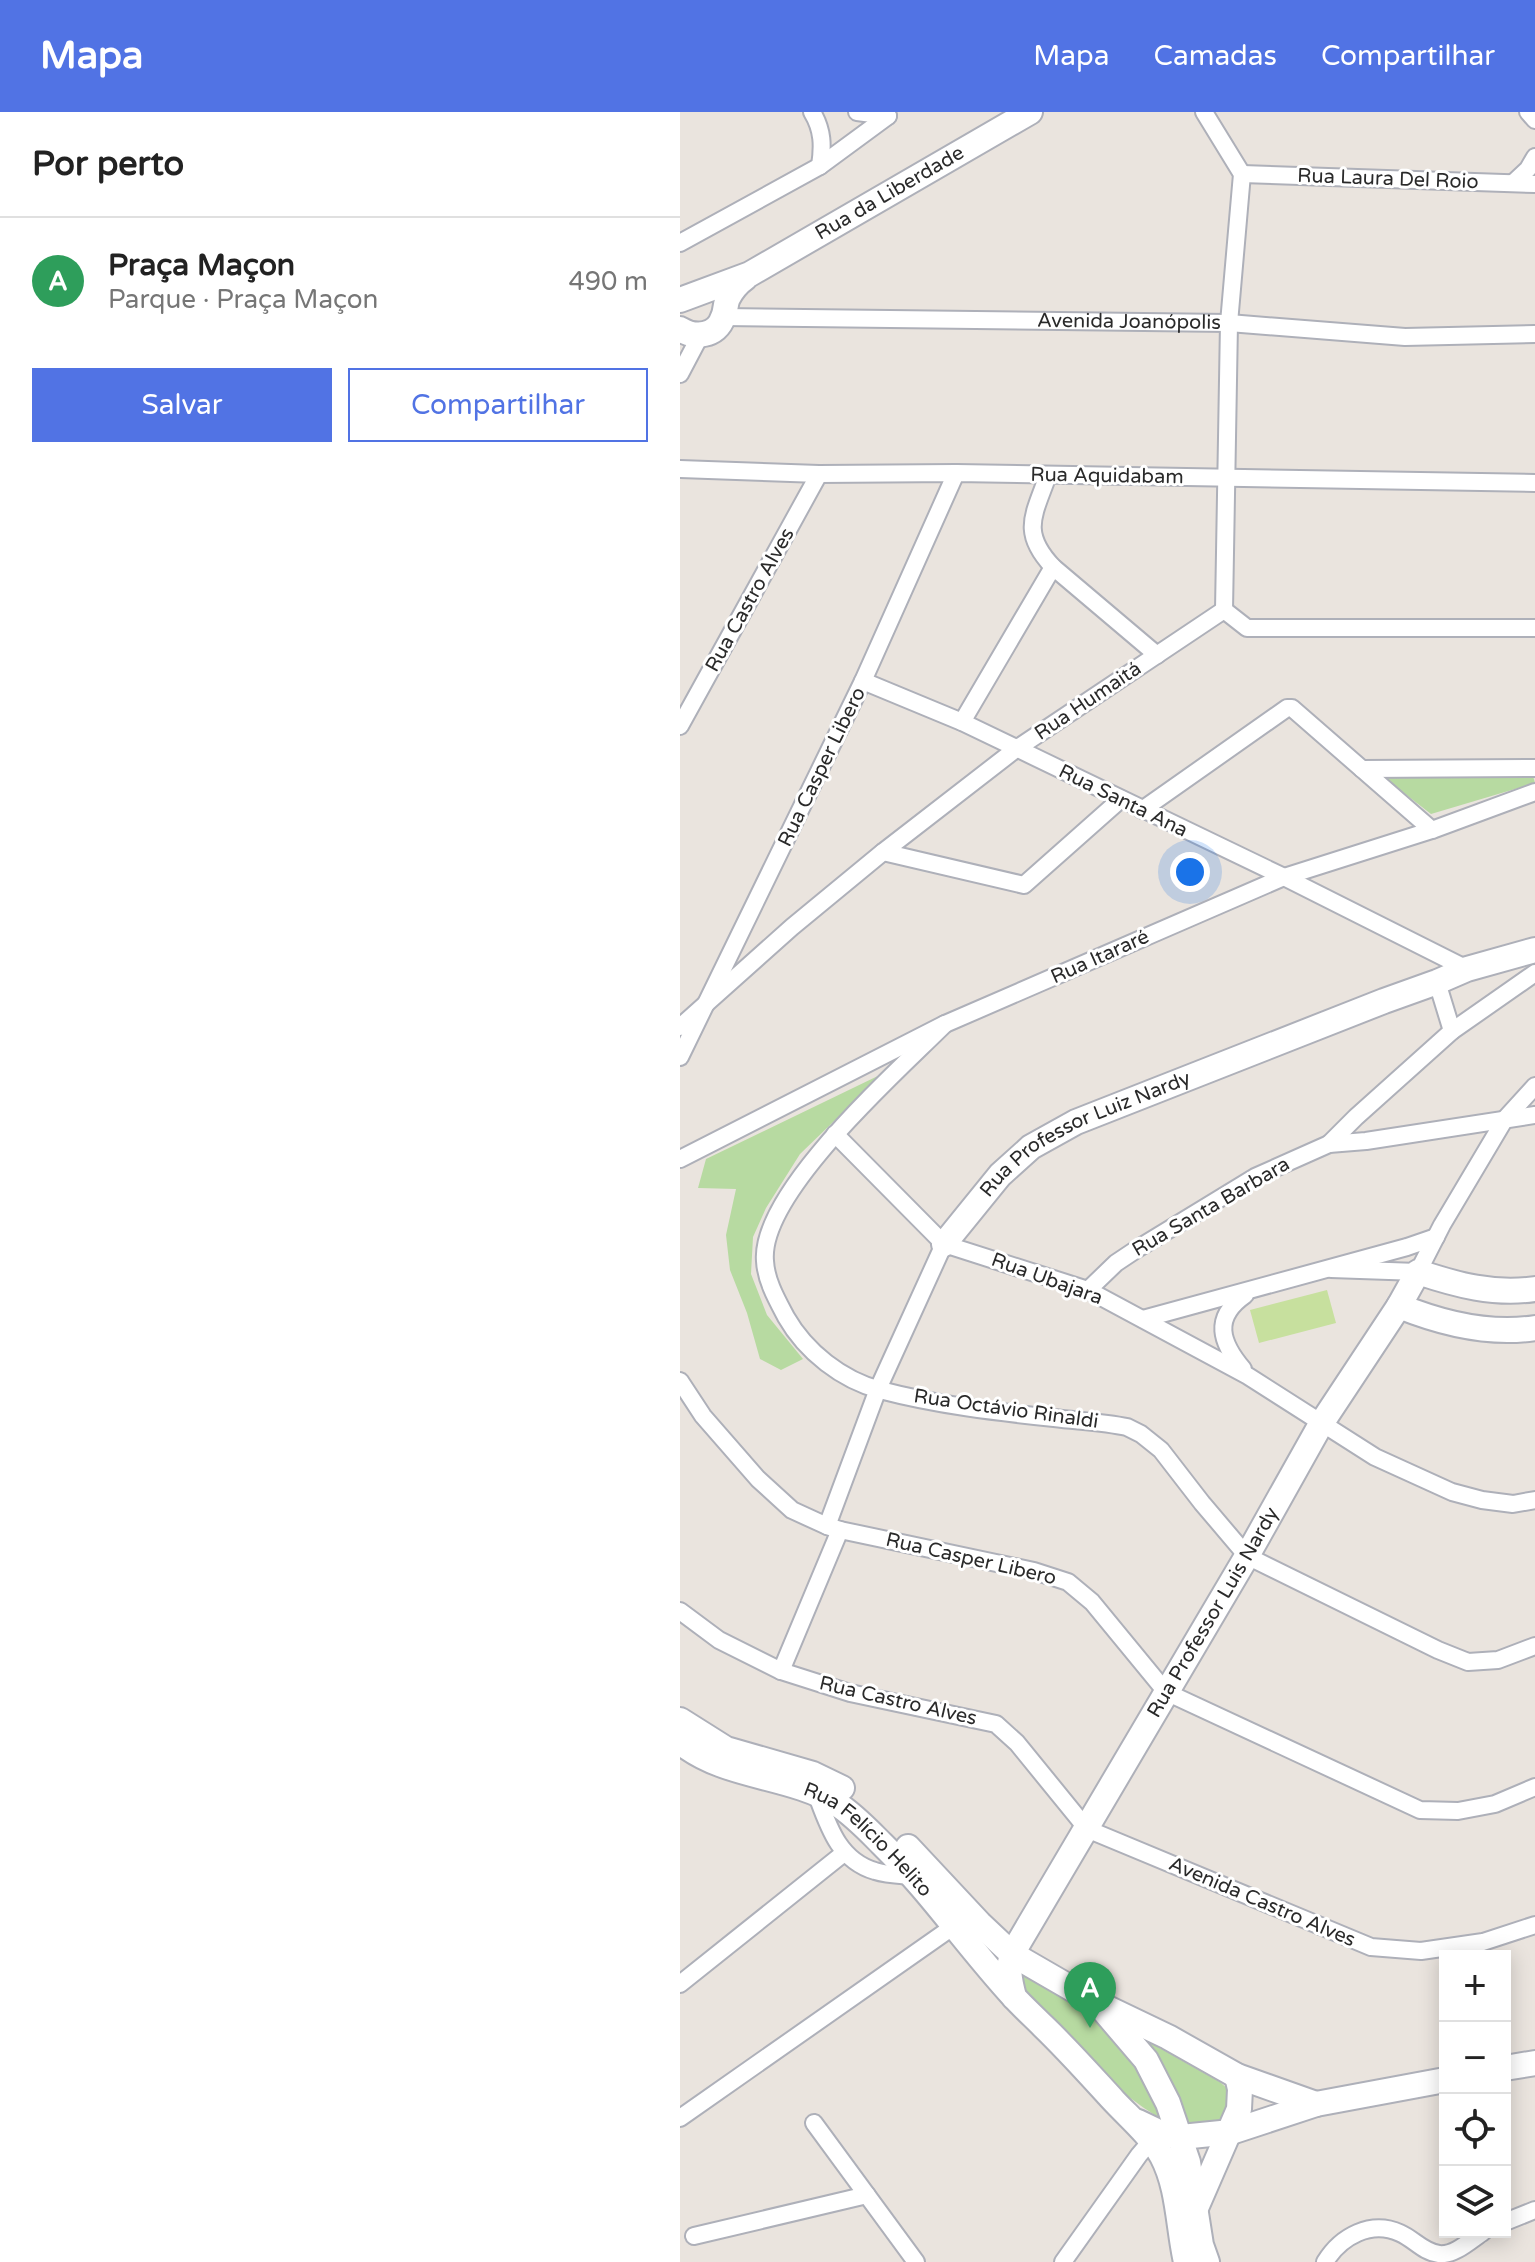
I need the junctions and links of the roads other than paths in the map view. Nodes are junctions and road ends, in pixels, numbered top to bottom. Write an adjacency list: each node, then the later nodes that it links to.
1 (812, 112): 8 (street)
2 (857, 112): 8 (street)
3 (1030, 112): 13 (main road, Rua da Liberdade)
4 (1204, 112): 9 (street)
5 (1528, 112): 6 (street)
6 (1535, 120)
7 (1535, 157): 10 (street)
8 (820, 166): 12 (street)
9 (1242, 174): 10 (street, Rua Laura Del Roio); 16 (street)
10 (1513, 183): 11 (street, Rua Laura Del Roio)
11 (1535, 184)
12 (680, 243)
13 (750, 274): 14 (main road); 15 (main road)
14 (724, 313): 15 (main road); 15 (main road); 16 (street, Avenida Joanópolis)
15 (687, 315): 18 (street)
16 (1229, 323): 17 (street, Avenida Joanópolis); 23 (street)
17 (1535, 334)
18 (680, 374)
19 (680, 469): 21 (street, Rua Aquidabam)
20 (956, 473): 21 (street, Rua Aquidabam); 22 (street, Rua Aquidabam); 29 (street, Rua Casper Libero)
21 (819, 474): 31 (street, Rua Castro Alves)
22 (1048, 475): 23 (street, Rua Aquidabam); 25 (street)
23 (1226, 478): 24 (street, Rua Aquidabam); 26 (street)
24 (1535, 483)
25 (1053, 567): 28 (street); 30 (street)
26 (1224, 610): 27 (street); 28 (street, Rua Humaitá)
27 (1535, 628)
28 (1157, 655): 32 (street, Rua Humaitá)
29 (863, 681): 30 (street, Rua Santa Ana); 45 (street, Rua Casper Libero)
30 (962, 722): 32 (street, Rua Santa Ana)
31 (680, 726)
32 (1016, 749): 36 (street, Rua Santa Ana); 39 (street, Rua Humaitá)
33 (1535, 768): 34 (street)
34 (1362, 769): 37 (street); 38 (street)
35 (1535, 792): 38 (street, Rua Itararé)
36 (1121, 799): 37 (street, Rua Santa Ana); 39 (street)
37 (1142, 810): 40 (street, Rua Santa Ana)
38 (1432, 830): 40 (street, Rua Itararé)
39 (883, 852): 45 (street, Rua Humaitá)
40 (1284, 877): 42 (street, Rua Santa Ana); 46 (street, Rua Itararé)
41 (1535, 950): 42 (main road, Rua Professor Luiz Nardy)
42 (1467, 969): 44 (main road, Rua Professor Luiz Nardy)
43 (1535, 973): 48 (street)
44 (1437, 982): 48 (street); 57 (main road, Rua Professor Luiz Nardy)
45 (710, 998): 47 (street, Rua Humaitá); 49 (street, Rua Casper Libero)
46 (945, 1024): 53 (street, Rua Octávio Rinaldi); 55 (street, Rua Itararé)
47 (680, 1027)
48 (1452, 1031): 54 (street)
49 (680, 1057)
50 (1535, 1086): 52 (street)
51 (1535, 1115): 52 (street, Rua Santa Barbara)
52 (1505, 1119): 54 (street, Rua Santa Barbara); 56 (street)
53 (835, 1134): 57 (street, Rua Ubajara); 68 (street, Rua Octávio Rinaldi)
54 (1329, 1144): 61 (street, Rua Santa Barbara)
55 (680, 1159)
56 (1436, 1237): 58 (street); 59 (street)
57 (944, 1244): 61 (street, Rua Ubajara); 68 (street, Rua Professor Luiz Nardy)
58 (1331, 1269): 59 (street); 62 (street)
59 (1418, 1272): 60 (main road); 63 (main road, Rua Professor Luis Nardy)
60 (1535, 1289)
61 (1088, 1290): 64 (street, Rua Ubajara)
62 (1252, 1290): 64 (street); 66 (street)
63 (1399, 1306): 65 (main road); 69 (main road, Rua Professor Luis Nardy)
64 (1143, 1319): 66 (street, Rua Ubajara)
65 (1535, 1328)
66 (1248, 1376): 69 (street, Rua Ubajara)
67 (680, 1381): 71 (street, Rua Casper Libero)
68 (878, 1389): 71 (street, Rua Professor Luiz Nardy); 72 (street, Rua Octávio Rinaldi)
69 (1321, 1424): 70 (street, Rua Ubajara); 72 (main road, Rua Professor Luis Nardy)
70 (1535, 1500)
71 (834, 1528): 75 (street, Rua Professor Luiz Nardy); 76 (street, Rua Casper Libero)
72 (1247, 1556): 74 (street, Rua Octávio Rinaldi); 76 (main road, Rua Professor Luis Nardy)
73 (680, 1611): 75 (street, Rua Castro Alves)
74 (1535, 1646)
75 (781, 1671): 81 (street, Rua Castro Alves)
76 (1166, 1692): 79 (street, Rua Casper Libero); 81 (main road, Rua Professor Luis Nardy)
77 (680, 1720): 86 (main road, Rua Felício Helito)
78 (680, 1742): 80 (main road, Rua Felício Helito)
79 (1535, 1787)
80 (816, 1793): 82 (street); 83 (main road, Rua Felício Helito)
81 (1087, 1829): 84 (street, Avenida Castro Alves); 86 (main road, Rua Professor Luis Nardy)
82 (844, 1853): 83 (street); 87 (street)
83 (913, 1876): 85 (main road, Rua Felício Helito)
84 (1535, 1925)
85 (954, 1926): 88 (main road, Rua Felício Helito); 95 (street)
86 (1012, 1954): 88 (main road); 89 (main road, Rua Felício Helito)
87 (680, 1984)
88 (1014, 1997): 96 (main road, Rua Felício Helito)
89 (1095, 2002): 92 (main road); 99 (main road)
90 (1535, 2063): 91 (main road)
91 (1511, 2067)
92 (1237, 2076): 94 (main road); 98 (main road)
93 (1439, 2081): 94 (main road)
94 (1316, 2104): 98 (main road)
95 (680, 2118)
96 (1132, 2119): 99 (main road); 100 (main road, Rua Felício Helito)
97 (814, 2123): 101 (street)
98 (1231, 2132): 99 (main road); 102 (main road)
99 (1181, 2137): 102 (main road)
100 (1151, 2141): 108 (street); 109 (main road, Rua Felício Helito)
101 (867, 2195): 105 (street); 107 (street)
102 (1196, 2208): 110 (main road)
103 (1535, 2210): 104 (street)
104 (1511, 2220)
105 (694, 2236)
106 (1474, 2238): 111 (street)
107 (916, 2262)
108 (1063, 2262)
109 (1186, 2262)
110 (1207, 2262)
111 (1325, 2262)

